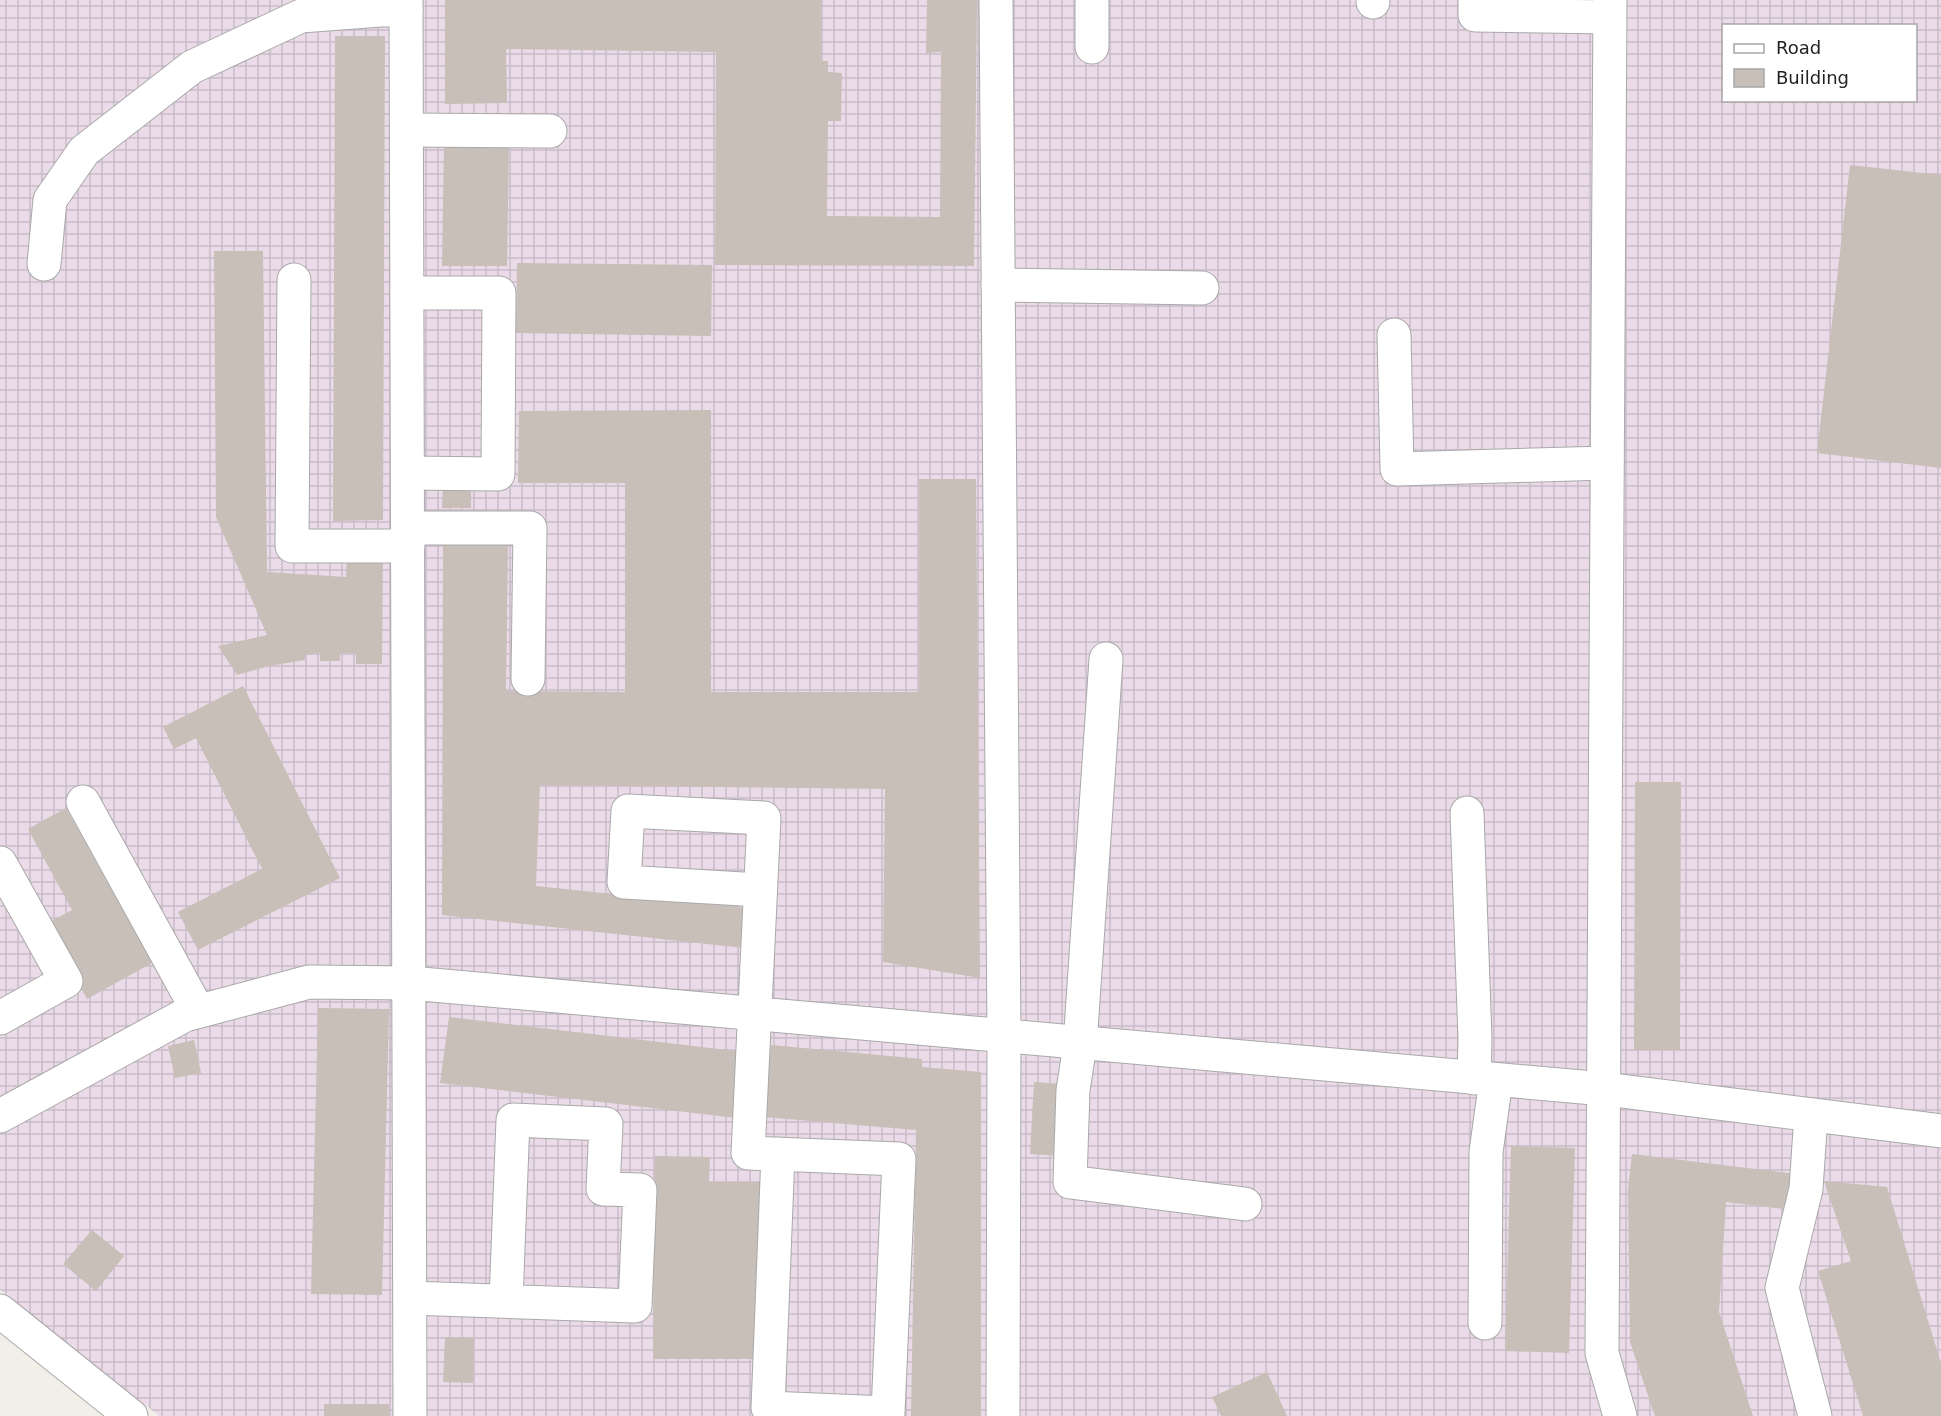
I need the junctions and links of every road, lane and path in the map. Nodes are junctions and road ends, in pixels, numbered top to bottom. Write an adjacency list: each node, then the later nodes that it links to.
1 (996, 0): 11 (street)
2 (1092, 0): 6 (street)
3 (1475, 0): 5 (street)
4 (406, 5): 7 (street); 9 (street)
5 (1610, 9): 15 (street)
6 (1092, 47)
7 (407, 130): 8 (street); 13 (street)
8 (550, 131)
9 (44, 264)
10 (294, 280): 17 (street)
11 (998, 285): 12 (street); 28 (street)
12 (1202, 288)
13 (407, 293): 16 (street); 16 (street)
14 (1394, 335): 15 (street)
15 (1607, 463): 31 (street)
16 (408, 473): 17 (street)
17 (408, 537): 19 (street); 24 (street)
18 (1106, 659): 29 (street)
19 (528, 679)
20 (83, 802): 25 (street)
21 (1467, 813): 30 (street)
22 (0, 863): 27 (street)
23 (760, 890): 23 (street); 26 (street)
24 (410, 983): 25 (street); 26 (street); 37 (street)
25 (198, 1011): 33 (street)
26 (754, 1015): 28 (street); 35 (street)
27 (0, 1018)
28 (1004, 1038): 29 (street); 43 (street)
29 (1080, 1045): 30 (street); 36 (street)
30 (1485, 1079): 31 (street); 40 (street)
31 (1605, 1089): 32 (street); 44 (street)
32 (1811, 1115): 34 (street); 45 (street)
33 (0, 1116)
34 (1941, 1131)
35 (778, 1154): 35 (street)
36 (1245, 1203)
37 (410, 1298): 38 (street); 42 (street)
38 (506, 1301): 38 (street)
39 (0, 1311): 41 (street)
40 (1485, 1323)
41 (131, 1416)
42 (410, 1416)
43 (1003, 1416)
44 (1620, 1416)
45 (1815, 1416)

